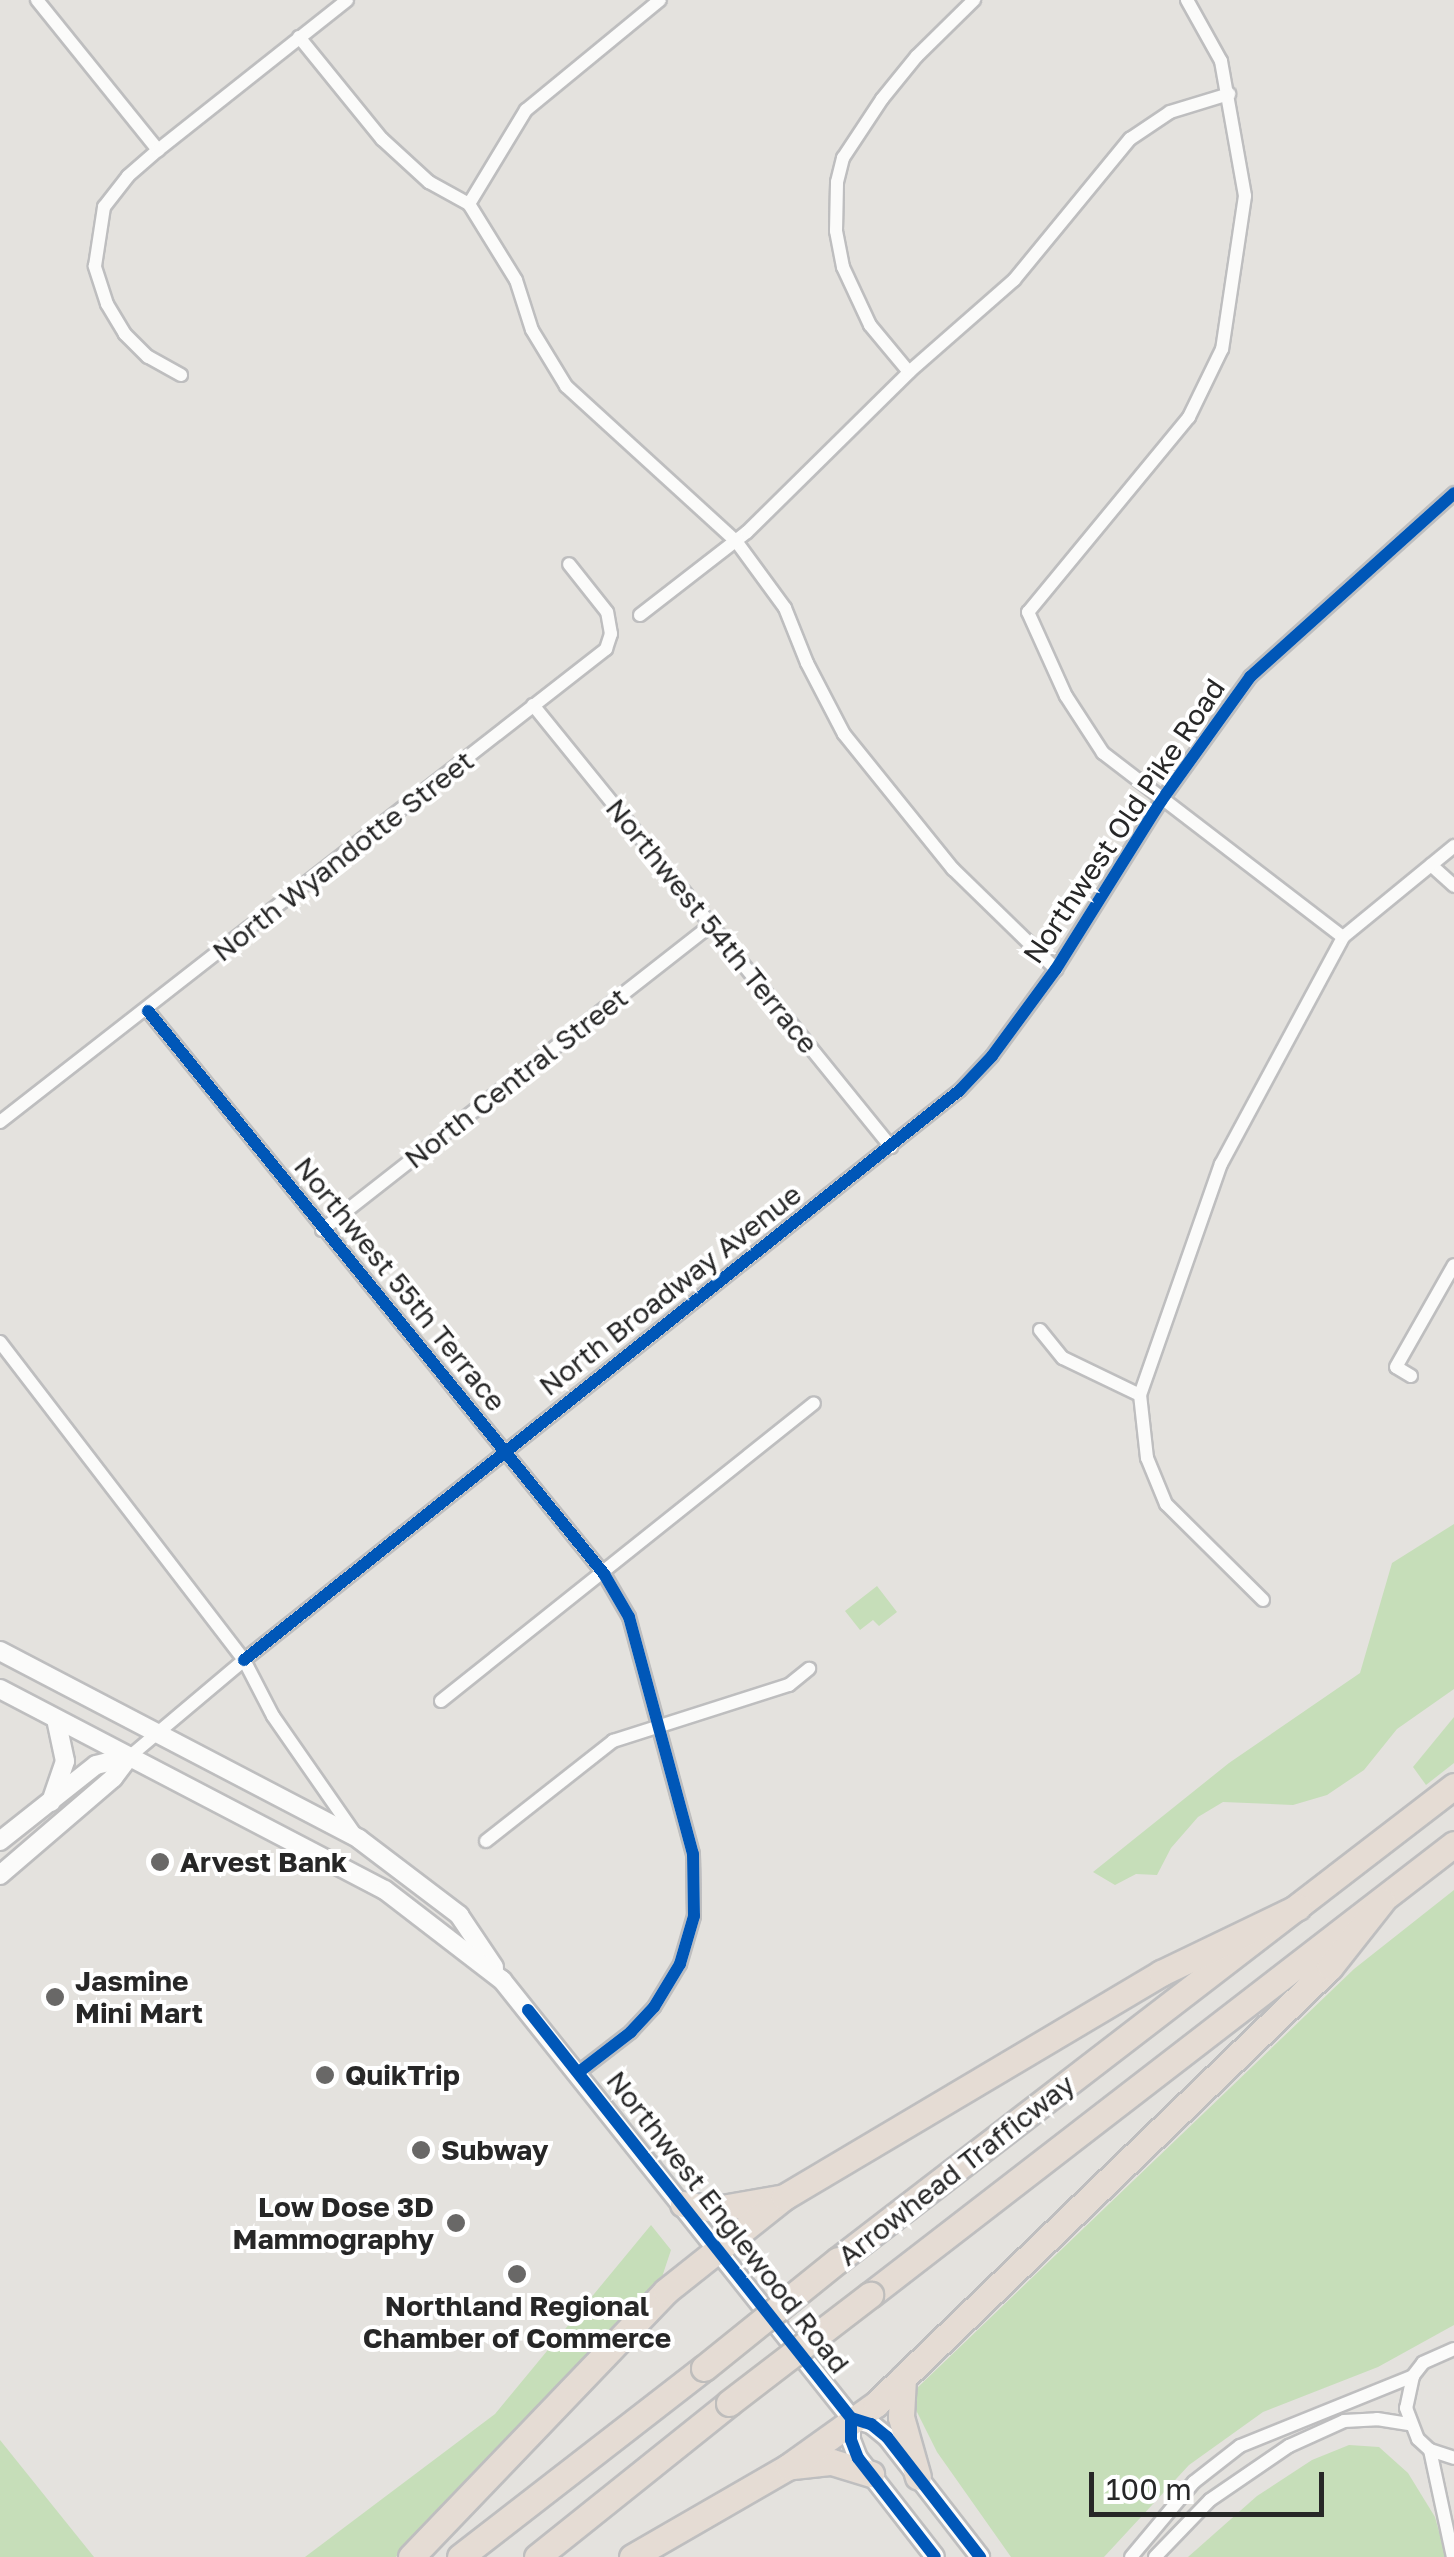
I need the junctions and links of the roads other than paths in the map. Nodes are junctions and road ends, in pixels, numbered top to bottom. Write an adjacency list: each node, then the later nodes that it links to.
1 (36, 0): 8 (street)
2 (347, 0): 6 (street)
3 (660, 0): 9 (street)
4 (974, 0): 10 (street)
5 (1187, 0): 7 (street)
6 (300, 37): 8 (street); 9 (street)
7 (1229, 94): 10 (street); 17 (street)
8 (158, 150): 11 (street)
9 (469, 204): 13 (street)
10 (909, 372): 13 (street)
11 (181, 375)
12 (1454, 493): 17 (street, Northwest Old Pike Road)
13 (736, 542): 15 (street); 23 (street)
14 (569, 564): 16 (street, North Wyandotte Street)
15 (640, 615)
16 (533, 705): 21 (street, Northwest 54th Terrace); 24 (street, North Wyandotte Street)
17 (1161, 801): 22 (street); 23 (street, Northwest Old Pike Road)
18 (1454, 846): 19 (street)
19 (1431, 865): 20 (street); 22 (street)
20 (1454, 886)
21 (710, 925): 26 (street, Northwest 54th Terrace); 27 (street, North Central Street)
22 (1343, 938): 32 (street)
23 (1056, 969): 26 (street, Northwest Old Pike Road)
24 (148, 1010): 25 (street, North Wyandotte Street); 27 (street, Northwest 55th Terrace)
25 (0, 1122)
26 (892, 1146): 34 (street, North Broadway Avenue)
27 (322, 1230): 34 (street, Northwest 55th Terrace)
28 (1454, 1265): 31 (street)
29 (1040, 1330): 32 (street)
30 (0, 1342): 38 (street)
31 (1412, 1376)
32 (1140, 1396): 36 (street)
33 (814, 1402): 35 (street)
34 (505, 1453): 35 (street, Northwest 55th Terrace); 38 (street, North Broadway Avenue)
35 (604, 1574): 41 (street); 43 (street, Northwest 55th Terrace)
36 (1263, 1600)
37 (0, 1650): 44 (main road, Northwest Englewood Road)
38 (244, 1660): 44 (street, North Broadway Avenue); 48 (street)
39 (809, 1669): 43 (street)
40 (0, 1689): 42 (main road, Northwest Englewood Road)
41 (441, 1701)
42 (56, 1719): 45 (main road, Northwest Englewood Road); 47 (main road)
43 (658, 1725): 50 (street); 56 (street, Northwest 55th Terrace)
44 (158, 1734): 45 (street, North Broadway Avenue); 48 (main road, Northwest Englewood Road)
45 (129, 1757): 47 (main road, North Broadway Avenue); 52 (main road, North Broadway Avenue); 55 (main road, Northwest Englewood Road)
46 (1454, 1786): 54 (highway, Arrowhead Trafficway)
47 (51, 1802): 49 (main road, North Broadway Avenue)
48 (359, 1839): 55 (main road, Northwest Englewood Road)
49 (0, 1841)
50 (486, 1841)
51 (1454, 1844): 53 (highway, Arrowhead Trafficway)
52 (0, 1874)
53 (1382, 1902): 62 (highway); 74 (highway, Arrowhead Trafficway, bridge)
54 (1298, 1907): 57 (highway); 73 (highway, Arrowhead Trafficway, bridge)
55 (502, 1980): 56 (main road, Northwest Englewood Road)
56 (579, 2072): 58 (main road, Northwest Englewood Road)
57 (784, 2197): 58 (highway); 59 (highway)
58 (683, 2204): 59 (main road, Northwest Englewood Road)
59 (717, 2250): 63 (main road, Northwest Englewood Road); 72 (highway)
60 (1454, 2349): 61 (street)
61 (1413, 2376): 64 (street); 70 (street)
62 (903, 2378): 63 (highway); 69 (highway)
63 (851, 2418): 67 (highway); 68 (main road, Northwest Englewood Road); 69 (main road, Northwest Englewood Road)
64 (1410, 2424): 65 (street); 71 (street)
65 (1430, 2450): 66 (street); 80 (street)
66 (1454, 2458)
67 (788, 2467): 68 (highway); 75 (highway)
68 (871, 2474): 76 (main road, Northwest Englewood Road)
69 (918, 2477): 77 (main road, Northwest Englewood Road)
70 (1194, 2482): 71 (street); 78 (street)
71 (1210, 2500): 79 (street)
72 (411, 2557)
73 (460, 2557)
74 (537, 2557)
75 (632, 2557)
76 (936, 2557)
77 (980, 2557)
78 (1130, 2557)
79 (1155, 2557)
80 (1452, 2557)

